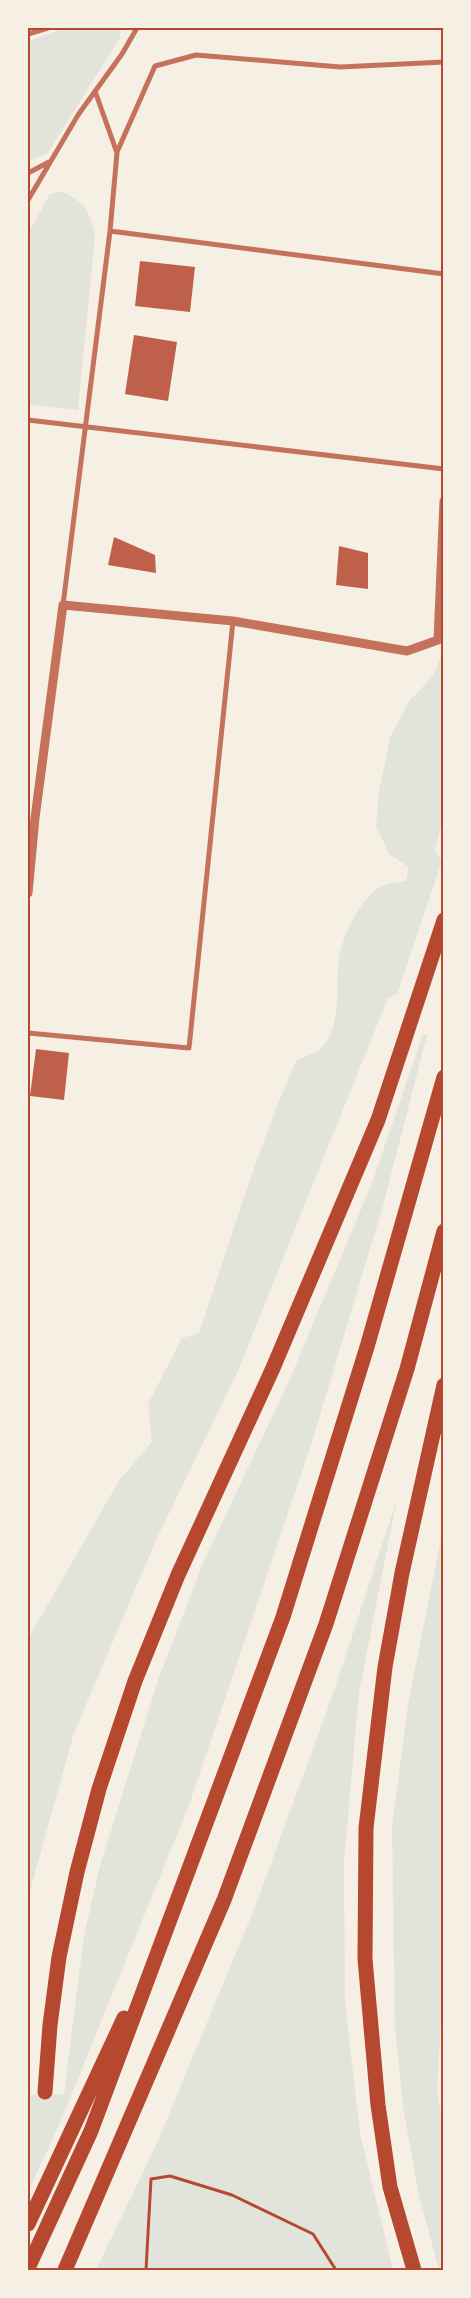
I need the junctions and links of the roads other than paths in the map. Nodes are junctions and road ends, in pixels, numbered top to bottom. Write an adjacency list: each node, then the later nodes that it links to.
1 (48, 28): 3 (street)
2 (138, 28): 5 (street)
3 (28, 34)
4 (444, 62): 6 (street)
5 (95, 91): 6 (street); 7 (street)
6 (117, 152): 10 (street)
7 (50, 162): 8 (street); 9 (street)
8 (28, 173)
9 (28, 200)
10 (110, 231): 11 (street); 13 (street)
11 (444, 274)
12 (28, 420): 13 (street)
13 (86, 428): 14 (street); 16 (street)
14 (444, 469)
15 (444, 501): 17 (street)
16 (63, 605): 17 (street); 18 (street)
17 (233, 622): 20 (street)
18 (28, 893)
19 (444, 920): 25 (highway)
20 (28, 1033)
21 (444, 1077): 24 (highway)
22 (444, 1231): 28 (highway)
23 (444, 1385): 29 (highway)
24 (171, 1920): 26 (highway); 27 (highway)
25 (45, 2092)
26 (28, 2224)
27 (28, 2268)
28 (65, 2270)
29 (414, 2270)

